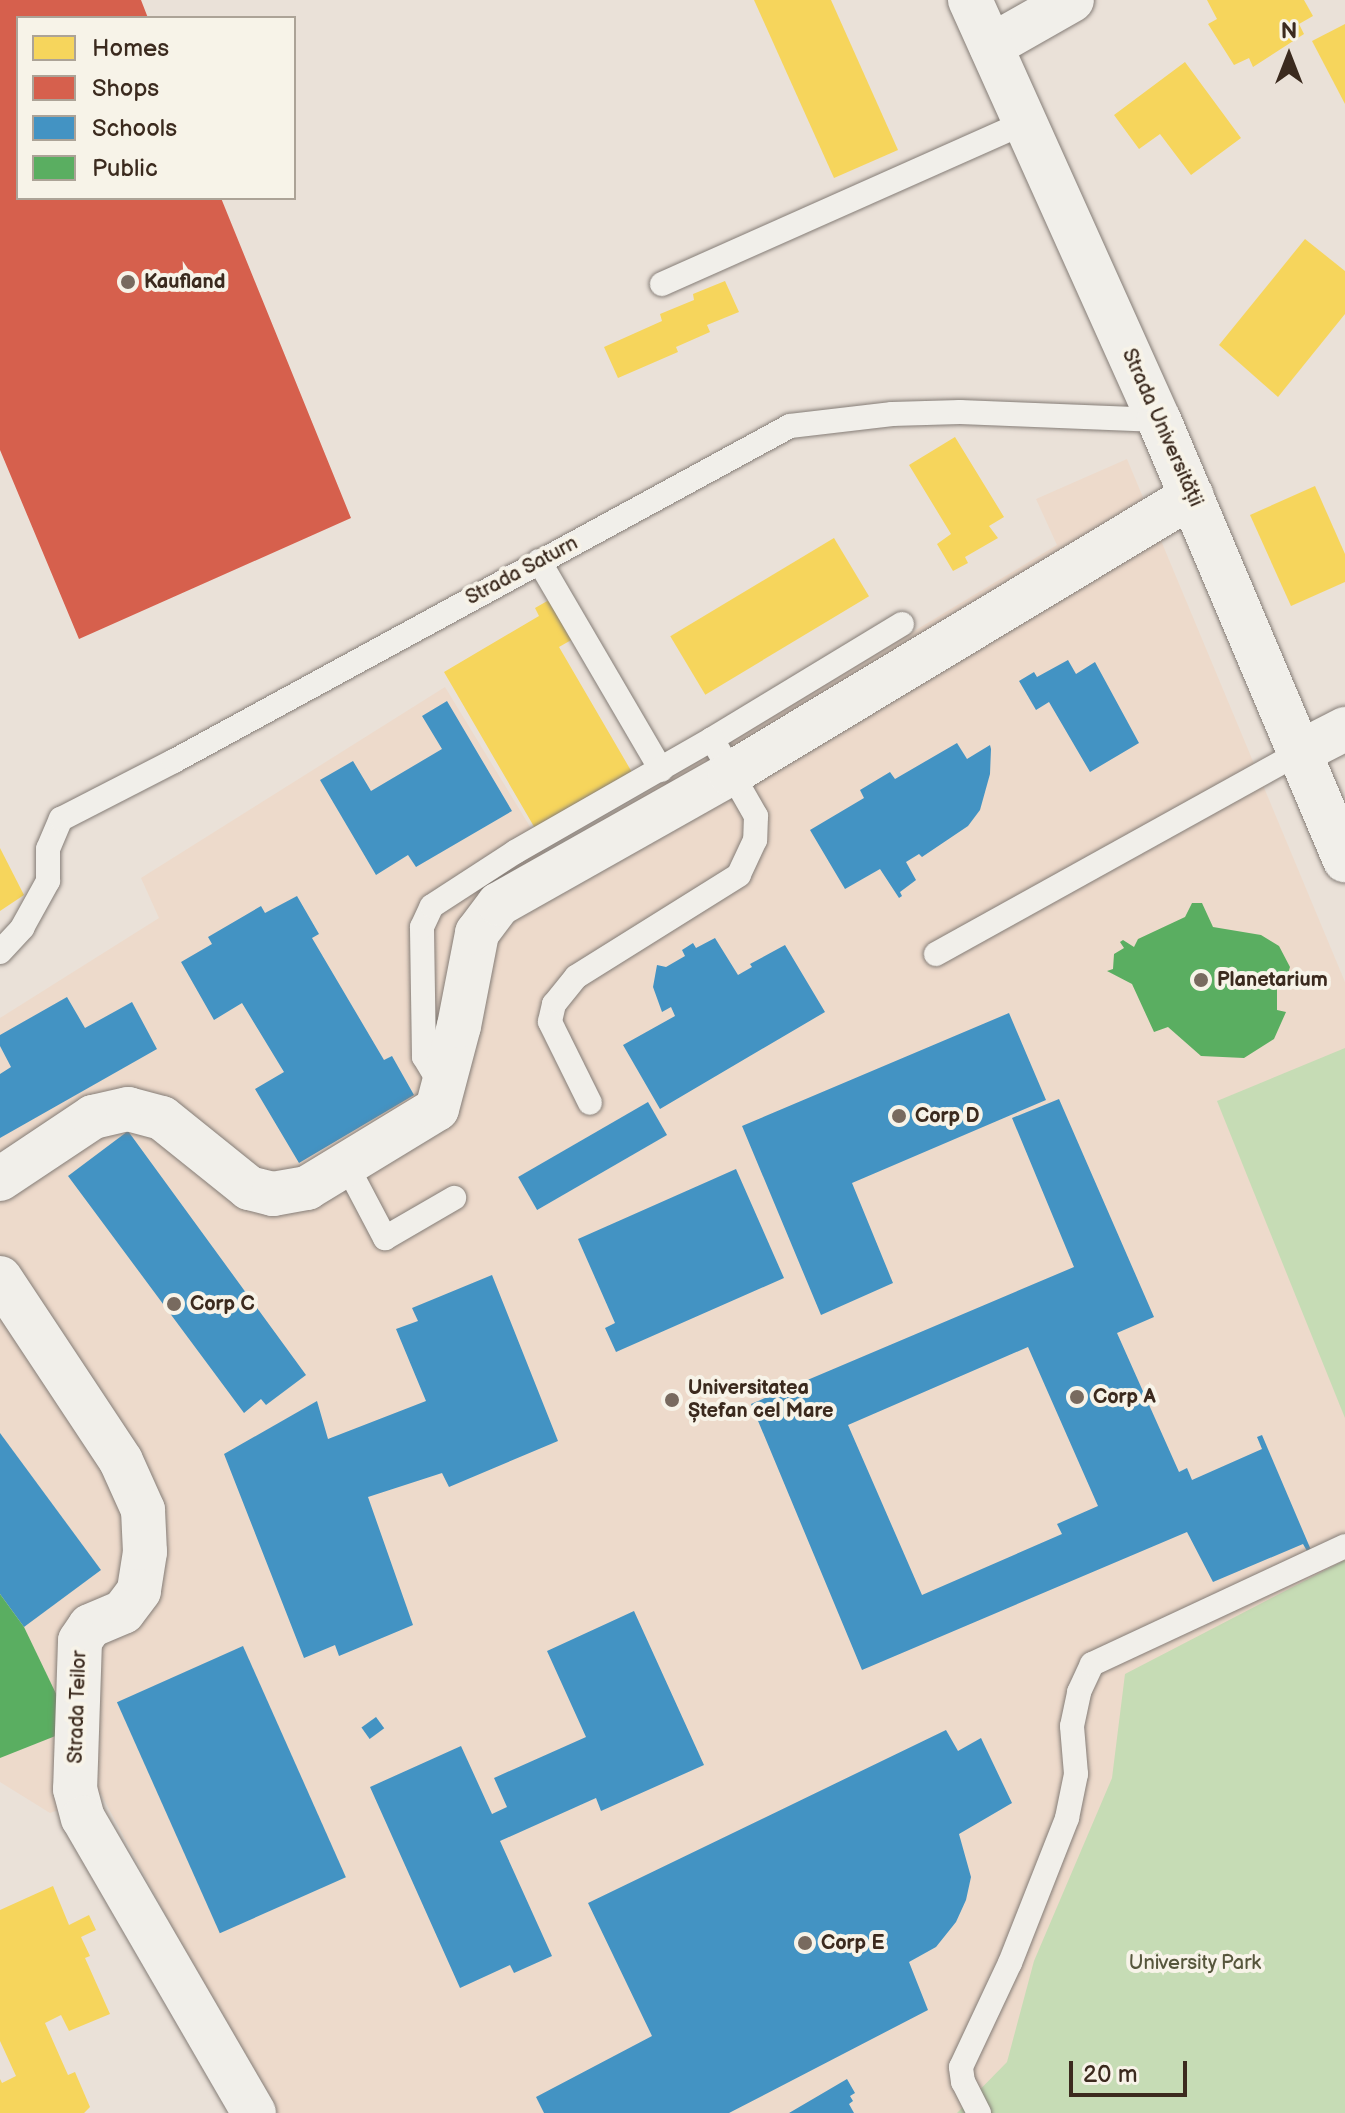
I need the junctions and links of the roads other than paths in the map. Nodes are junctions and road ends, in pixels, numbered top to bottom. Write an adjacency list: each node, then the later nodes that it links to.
1 (970, 0): 3 (street, Strada Universității)
2 (1072, 0): 3 (street)
3 (991, 46): 4 (street, Strada Universității)
4 (1026, 122): 5 (lane); 6 (street, Strada Universității)
5 (662, 284)
6 (1159, 420): 7 (street, Strada Universității); 8 (lane, Strada Saturn)
7 (1192, 496): 11 (street, Strada Universității); 12 (street)
8 (539, 561): 13 (lane); 15 (lane, Strada Saturn)
9 (902, 624): 12 (lane)
10 (1345, 729): 11 (street)
11 (1300, 752): 14 (street, Strada Universității); 16 (lane)
12 (721, 756): 13 (lane); 17 (street); 18 (lane)
13 (661, 770): 17 (lane)
14 (1345, 860)
15 (0, 952)
16 (936, 954)
17 (445, 1090): 19 (street)
18 (590, 1103)
19 (346, 1164): 20 (street); 21 (lane)
20 (0, 1179)
21 (454, 1198)
22 (0, 1278): 24 (street, Strada Teilor)
23 (1345, 1546): 25 (lane)
24 (254, 2113)
25 (979, 2113)

